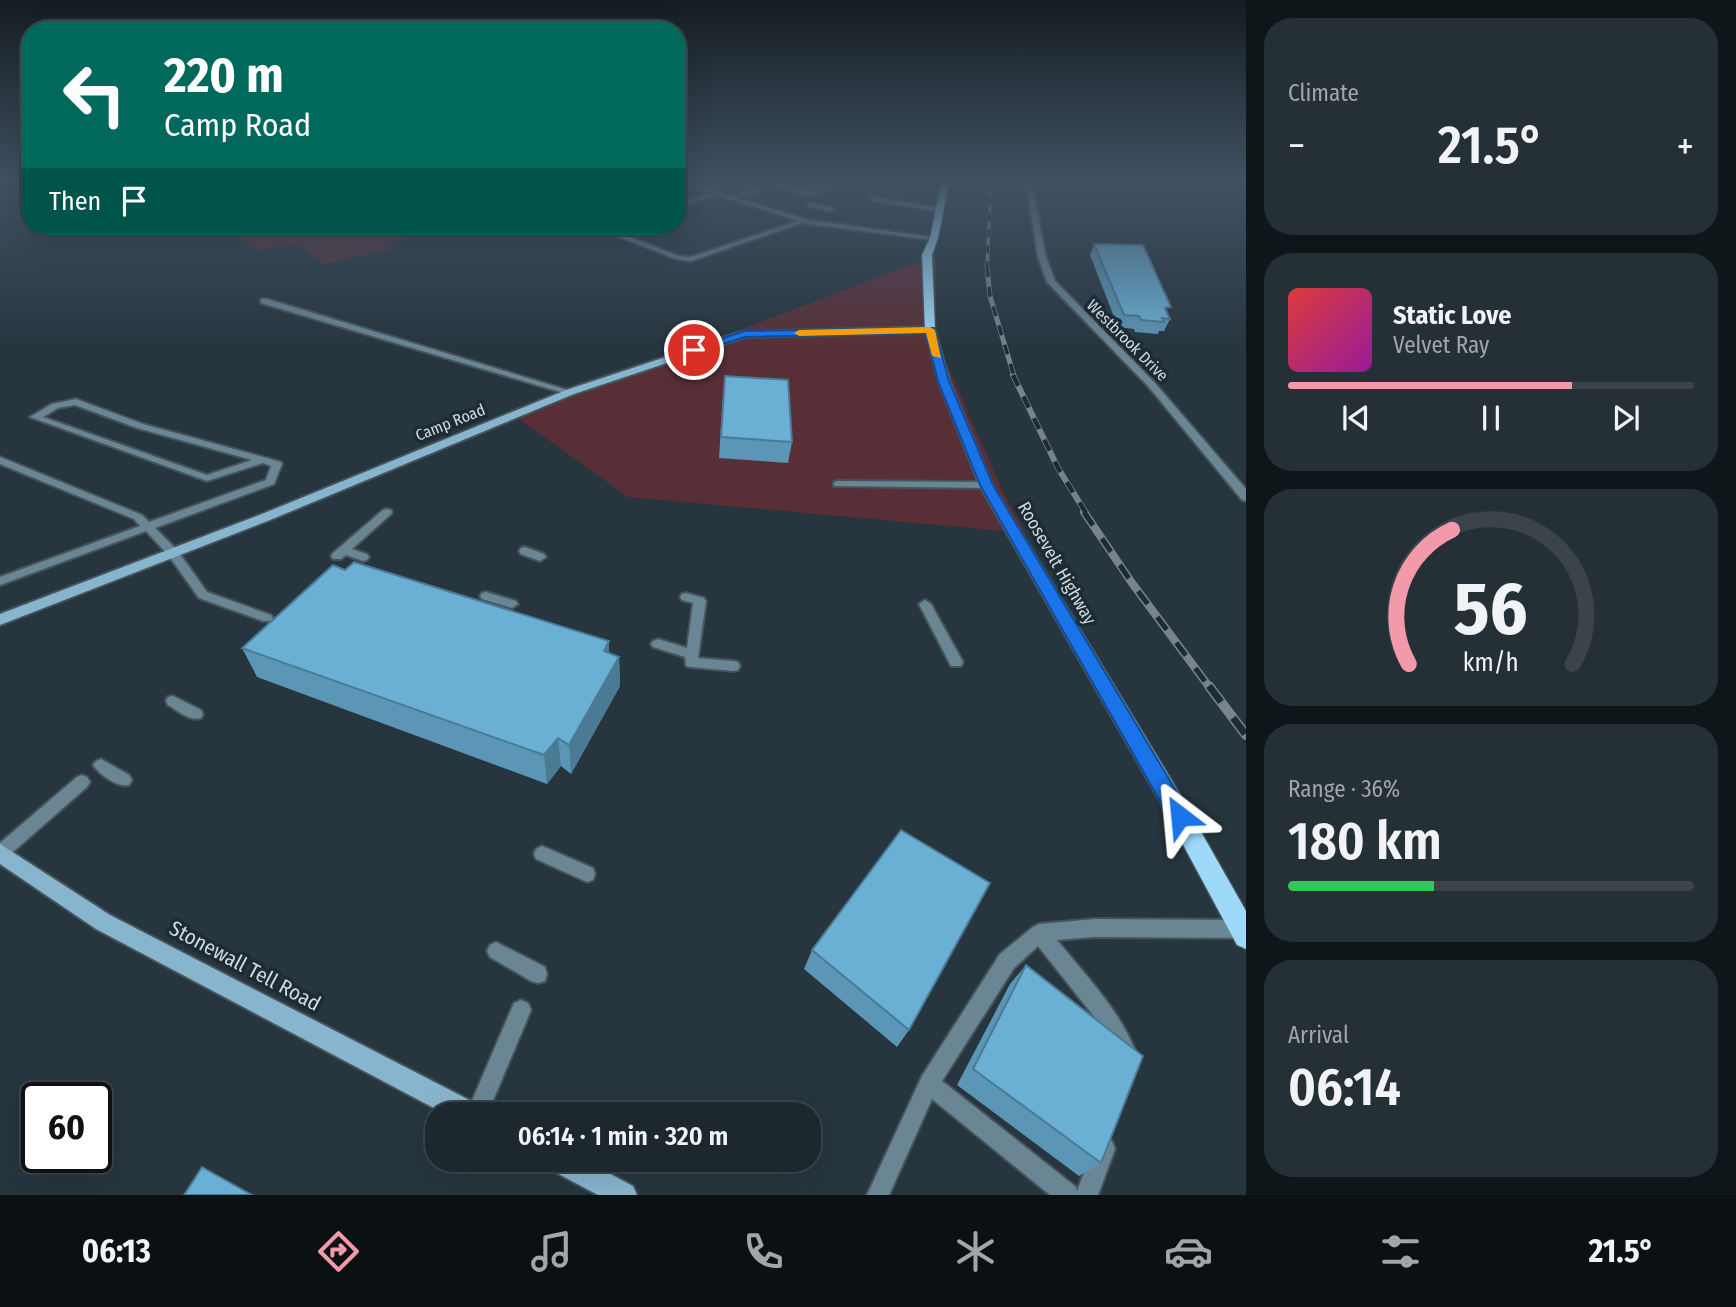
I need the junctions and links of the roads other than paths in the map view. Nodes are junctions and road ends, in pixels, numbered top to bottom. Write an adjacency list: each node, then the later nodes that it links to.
1 (631, 240): 2 (lane)
2 (747, 240)
3 (933, 240): 6 (main road, Roosevelt Highway)
4 (1039, 240): 12 (street, Westbrook Drive)
5 (264, 301): 7 (lane)
6 (930, 330): 7 (street, Camp Road); 11 (main road, Roosevelt Highway)
7 (570, 392): 16 (street, Camp Road)
8 (0, 460): 14 (lane)
9 (262, 460): 9 (lane); 14 (lane)
10 (838, 484): 11 (lane)
11 (986, 485): 39 (main road, Roosevelt Highway)
12 (1246, 497)
13 (387, 512): 17 (lane)
14 (151, 528): 16 (lane); 19 (lane)
15 (525, 551): 18 (lane)
16 (173, 553): 24 (lane); 25 (street, Camp Road)
17 (363, 557)
18 (540, 557)
19 (0, 581)
20 (486, 596): 22 (lane)
21 (686, 597): 27 (lane)
22 (512, 604)
23 (925, 604): 28 (lane)
24 (267, 618)
25 (0, 620)
26 (658, 644): 27 (lane)
27 (692, 654): 29 (lane)
28 (956, 662)
29 (733, 666)
30 (173, 701): 31 (lane)
31 (196, 714)
32 (100, 765): 33 (lane)
33 (124, 780)
34 (82, 782): 35 (lane)
35 (0, 853): 45 (street, Stonewall Tell Road)
36 (542, 853): 37 (lane)
37 (587, 874)
38 (1039, 933): 39 (lane); 43 (lane); 44 (lane)
39 (1244, 933)
40 (496, 951): 41 (lane)
41 (538, 974)
42 (521, 1010): 46 (lane)
43 (1133, 1072)
44 (929, 1083): 50 (lane); 51 (lane)
45 (449, 1102)
46 (480, 1102)
47 (1110, 1133): 52 (lane)
48 (581, 1172): 49 (street)
49 (624, 1195)
50 (878, 1195)
51 (1068, 1195)
52 (1087, 1195)

